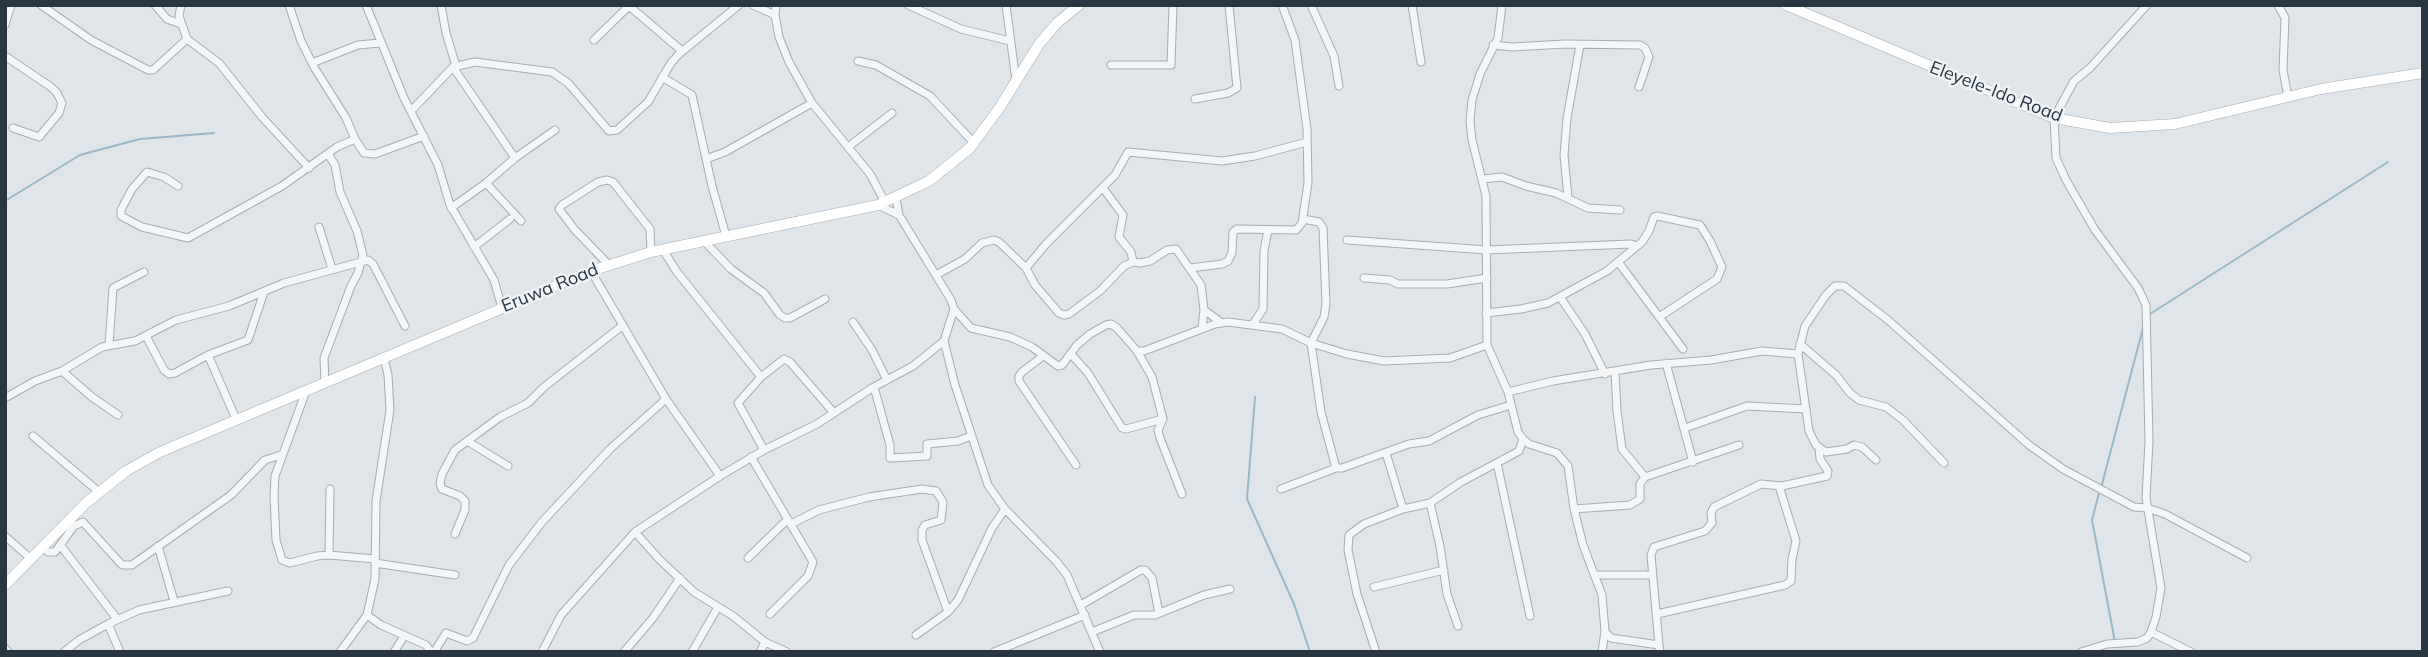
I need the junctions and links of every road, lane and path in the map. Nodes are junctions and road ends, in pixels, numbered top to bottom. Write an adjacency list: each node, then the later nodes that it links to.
1 (10, 5): 26 (street)
2 (41, 5): 27 (street)
3 (155, 5): 25 (street)
4 (181, 5): 25 (street)
5 (289, 5): 37 (street)
6 (366, 5): 30 (street)
7 (441, 5): 39 (street)
8 (739, 5): 33 (street)
9 (753, 5): 24 (street)
10 (776, 5): 24 (street)
11 (908, 5): 29 (street)
12 (1006, 5): 29 (street)
13 (1079, 5): 42 (main road, Eruwa Road)
14 (1173, 5): 38 (street)
15 (1229, 5): 46 (street)
16 (1282, 5): 55 (street)
17 (1311, 5): 43 (street)
18 (1412, 5): 36 (street)
19 (1502, 5): 31 (street)
20 (1786, 5): 50 (main road, Eleyele-Ido Road)
21 (2147, 5): 50 (street)
22 (2278, 5): 45 (street)
23 (629, 6): 28 (street); 33 (street)
24 (775, 16): 47 (street)
25 (181, 24): 27 (street)
26 (5, 25)
27 (187, 39): 61 (street)
28 (594, 40)
29 (1010, 41): 42 (street)
30 (380, 43): 37 (street); 48 (street)
31 (1493, 45): 32 (street); 62 (street)
32 (1580, 45): 44 (street); 67 (street)
33 (682, 51): 41 (street)
34 (5, 56): 51 (street)
35 (858, 61): 56 (street)
36 (1421, 62)
37 (312, 63): 54 (street)
38 (1111, 65)
39 (455, 66): 41 (street); 48 (street); 59 (street)
40 (2423, 73): 45 (main road, Eleyele-Ido Road)
41 (662, 77): 60 (street)
42 (1016, 82): 56 (main road, Eruwa Road)
43 (1339, 86)
44 (1639, 87)
45 (2288, 97): 50 (main road, Eleyele-Ido Road)
46 (1195, 99)
47 (812, 103): 57 (street); 60 (street)
48 (411, 111): 53 (street)
49 (892, 113): 57 (street)
50 (2054, 118): 168 (street)
51 (13, 128)
52 (555, 130): 59 (street)
53 (424, 136): 54 (street); 69 (street)
54 (355, 139): 58 (street)
55 (1307, 142): 65 (street); 73 (street)
56 (974, 143): 66 (main road, Eruwa Road)
57 (848, 146): 68 (street)
58 (328, 154): 61 (street); 85 (street)
59 (515, 158): 63 (street)
60 (706, 159): 77 (street)
61 (309, 168): 64 (street)
62 (1482, 179): 67 (street); 83 (street)
63 (486, 183): 69 (street); 74 (street)
64 (178, 186)
65 (1103, 188): 86 (street); 89 (street)
66 (896, 198): 68 (main road, Eruwa Road); 71 (street)
67 (1568, 198): 70 (street)
68 (881, 203): 71 (street); 77 (main road, Eruwa Road)
69 (451, 208): 81 (street)
70 (1620, 209)
71 (899, 215): 94 (street)
72 (510, 219): 81 (street)
73 (1303, 219): 76 (street); 113 (street)
74 (521, 221)
75 (319, 227): 91 (street)
76 (1268, 230): 90 (street); 107 (street)
77 (726, 236): 79 (main road, Eruwa Road)
78 (1347, 240): 83 (street)
79 (704, 241): 82 (main road, Eruwa Road); 99 (street)
80 (1637, 246): 83 (street); 87 (street); 104 (street)
81 (474, 247): 100 (street)
82 (663, 250): 84 (main road, Eruwa Road); 128 (street)
83 (1487, 250): 96 (street)
84 (651, 252): 88 (main road, Eruwa Road); 88 (street)
85 (362, 261): 91 (street); 108 (street); 130 (street)
86 (1133, 262): 89 (street); 90 (street)
87 (1619, 262): 98 (street); 104 (street)
88 (609, 265): 92 (main road, Eruwa Road)
89 (1026, 268): 94 (street)
90 (1190, 268): 102 (street)
91 (332, 269): 97 (street)
92 (591, 271): 100 (main road, Eruwa Road); 109 (street)
93 (145, 272): 115 (street)
94 (936, 275): 101 (street)
95 (1364, 278): 96 (street)
96 (1487, 278): 103 (street)
97 (264, 292): 111 (street); 121 (street)
98 (1560, 297): 103 (street); 127 (street)
99 (825, 299)
100 (502, 307): 123 (main road, Eruwa Road)
101 (954, 309): 112 (street); 122 (street)
102 (1204, 310): 106 (street); 110 (street)
103 (1486, 313): 116 (street)
104 (1659, 317): 117 (street)
105 (853, 322): 129 (street)
106 (1222, 323): 107 (street); 110 (street)
107 (1253, 324): 113 (street)
108 (405, 326)
109 (622, 326): 135 (street); 146 (street)
110 (1202, 328): 118 (street)
111 (146, 336): 115 (street); 121 (street)
112 (944, 341): 129 (street); 144 (street)
113 (1311, 343): 116 (street); 159 (street)
114 (1800, 344): 120 (street); 156 (street); 168 (street)
115 (109, 345): 125 (street)
116 (1487, 345): 133 (street)
117 (1683, 349)
118 (1137, 351): 119 (street); 141 (street)
119 (1071, 354): 122 (street); 141 (street)
120 (1798, 354): 124 (street); 137 (street)
121 (208, 355): 140 (street)
122 (1043, 356): 157 (street)
123 (384, 358): 130 (main road, Eruwa Road); 183 (street)
124 (1666, 363): 126 (street); 142 (street)
125 (62, 371): 134 (street); 139 (street)
126 (1615, 372): 127 (street); 161 (street)
127 (1605, 374): 133 (street)
128 (761, 377): 138 (street); 149 (street)
129 (887, 380): 131 (street)
130 (325, 383): 132 (main road, Eruwa Road)
131 (874, 387): 138 (street); 144 (street)
132 (306, 391): 140 (main road, Eruwa Road); 151 (street)
133 (1508, 392): 136 (street)
134 (5, 398)
135 (666, 398): 160 (street); 217 (street)
136 (1511, 405): 145 (street); 150 (street)
137 (1806, 409): 142 (street); 148 (street)
138 (834, 413): 149 (street)
139 (118, 415)
140 (236, 419): 165 (main road, Eruwa Road)
141 (1163, 419): 166 (street)
142 (1685, 428): 154 (street)
143 (33, 436): 165 (street)
144 (971, 436): 169 (street)
145 (1523, 439): 155 (street); 171 (street)
146 (467, 441): 158 (street); 174 (street)
147 (1739, 445): 154 (street)
148 (1819, 448): 153 (street); 162 (street)
149 (764, 450): 152 (street)
150 (1385, 453): 159 (street); 170 (street)
151 (281, 455): 178 (street); 179 (street)
152 (751, 457): 160 (street); 172 (street)
153 (1876, 460)
154 (1693, 462): 161 (street)
155 (1497, 463): 167 (street); 202 (street)
156 (1944, 463)
157 (1076, 465)
158 (508, 466)
159 (1336, 468): 164 (street)
160 (720, 475): 173 (street)
161 (1645, 477): 171 (street)
162 (1779, 486): 187 (street); 199 (street)
163 (330, 489): 179 (street)
164 (1281, 489)
165 (99, 492): 177 (main road, Eruwa Road)
166 (1182, 494)
167 (1430, 503): 170 (street); 184 (street)
168 (2147, 508): 181 (street); 208 (street)
169 (1004, 509): 194 (street); 196 (street)
170 (1403, 509): 225 (street)
171 (1574, 509): 186 (street)
172 (789, 522): 180 (street); 196 (street); 198 (street)
173 (635, 532): 188 (street); 218 (street)
174 (455, 534)
175 (5, 536): 182 (street)
176 (61, 545): 177 (street); 178 (street); 203 (street)
177 (43, 546): 182 (main road, Eruwa Road)
178 (158, 546): 193 (street)
179 (329, 555): 183 (street)
180 (748, 558)
181 (2247, 558)
182 (31, 559): 189 (main road, Eruwa Road)
183 (375, 561): 185 (street); 200 (street)
184 (1444, 570): 190 (street); 205 (street)
185 (455, 575)
186 (1596, 575): 187 (street); 206 (street)
187 (1652, 575): 199 (street)
188 (680, 579): 195 (street); 219 (street)
189 (5, 585)
190 (1374, 587)
191 (1230, 589): 197 (street)
192 (228, 591): 193 (street)
193 (174, 601): 203 (street)
194 (1081, 605): 197 (street); 201 (street)
195 (718, 607): 211 (street); 220 (street)
196 (948, 612): 209 (street)
197 (1159, 613): 207 (street)
198 (770, 614)
199 (1657, 614): 212 (street)
200 (367, 615): 210 (street); 215 (street)
201 (1085, 615): 207 (street); 223 (street)
202 (1530, 616)
203 (117, 619): 204 (street)
204 (108, 624): 213 (street); 214 (street)
205 (1458, 626)
206 (1605, 631): 212 (street); 226 (street)
207 (1092, 632): 224 (street)
208 (2151, 632): 227 (street); 228 (street)
209 (916, 635)
210 (404, 636): 216 (street); 217 (street)
211 (765, 642): 221 (street); 222 (street)
212 (1659, 648)
213 (64, 652)
214 (120, 652)
215 (340, 652)
216 (394, 652)
217 (433, 652)
218 (542, 652)
219 (624, 652)
220 (692, 652)
221 (760, 652)
222 (787, 652)
223 (994, 652)
224 (1100, 652)
225 (1376, 652)
226 (1602, 652)
227 (2081, 652)
228 (2191, 652)

